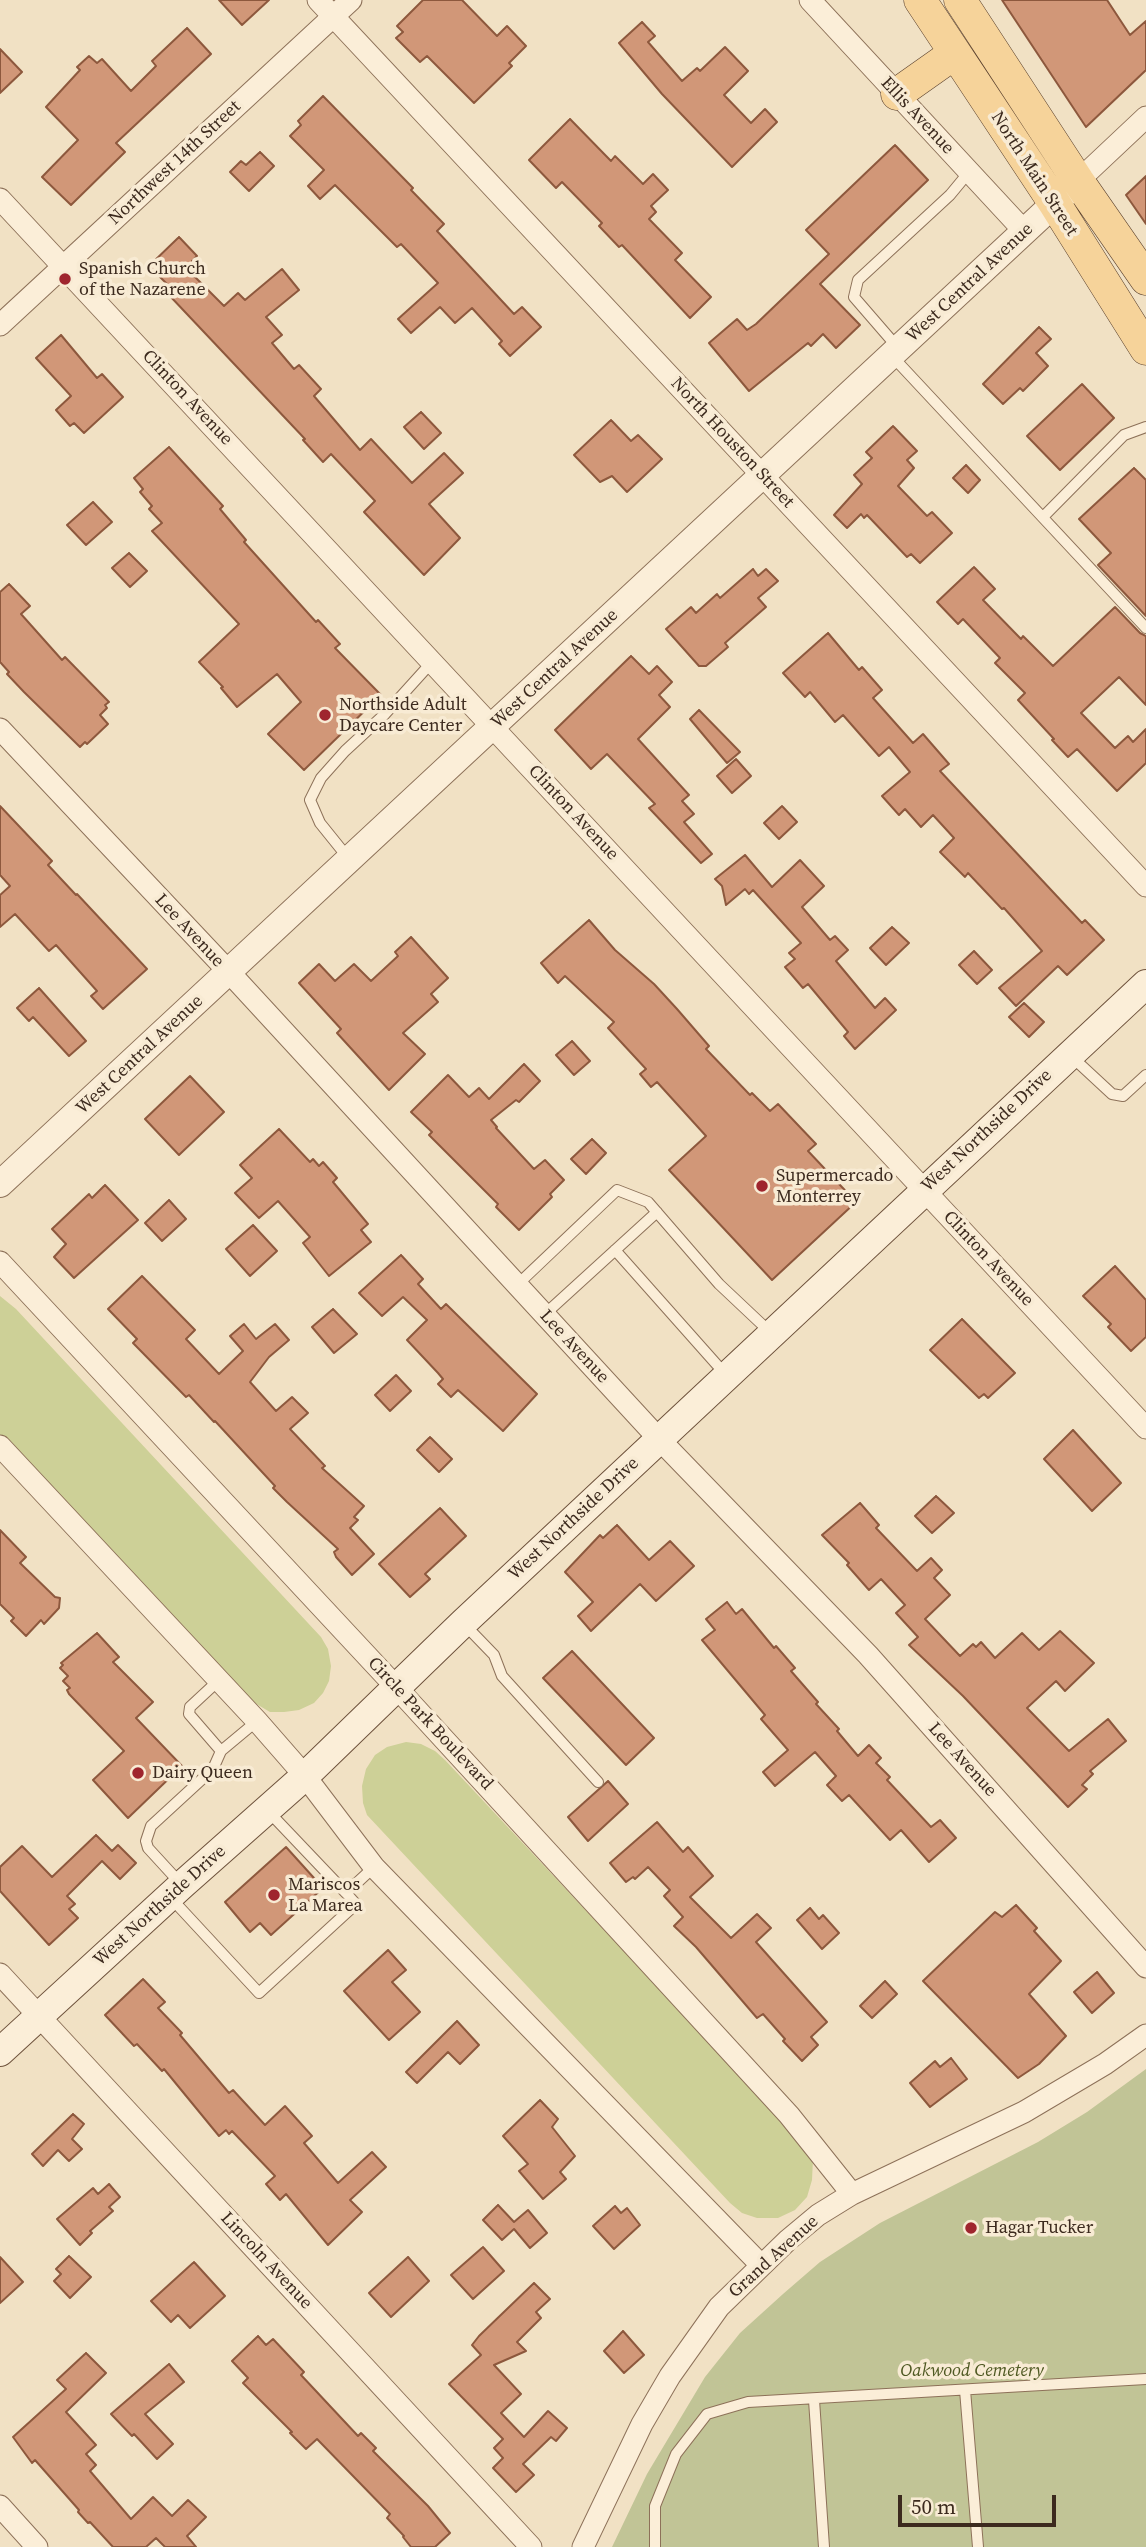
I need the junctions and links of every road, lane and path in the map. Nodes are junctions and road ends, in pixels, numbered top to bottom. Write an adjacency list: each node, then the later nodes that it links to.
1 (318, 0): 6 (street, North Houston Street)
2 (351, 0): 6 (street, Northwest 14th Street)
3 (810, 0): 8 (street, Ellis Avenue)
4 (920, 0): 7 (main road, North Main Street)
5 (960, 0): 11 (main road, North Main Street)
6 (333, 16): 15 (street, Northwest 14th Street); 21 (street, North Houston Street)
7 (955, 53): 8 (main road); 13 (main road, North Main Street)
8 (897, 94): 10 (street, Ellis Avenue)
9 (1146, 117): 11 (street)
10 (969, 172): 14 (street, Ellis Avenue); 19 (lane)
11 (1078, 181): 13 (street, West Central Avenue); 16 (main road, North Main Street)
12 (0, 199): 15 (street, Clinton Avenue)
13 (1055, 204): 14 (street, West Central Avenue); 18 (main road, North Main Street)
14 (1025, 232): 19 (street, West Central Avenue)
15 (64, 266): 17 (street, Northwest 14th Street); 24 (street, Clinton Avenue)
16 (1146, 278)
17 (0, 325)
18 (1146, 349)
19 (896, 353): 21 (street, West Central Avenue); 22 (lane)
20 (1146, 427): 22 (lane)
21 (763, 476): 25 (street, West Central Avenue); 28 (street, North Houston Street)
22 (1044, 516): 23 (lane)
23 (1146, 628)
24 (432, 662): 25 (street, Clinton Avenue); 27 (lane)
25 (492, 727): 27 (street, West Central Avenue); 34 (street, Clinton Avenue)
26 (0, 729): 29 (street, Lee Avenue)
27 (349, 860): 29 (street, West Central Avenue)
28 (1146, 886)
29 (229, 972): 33 (street, West Central Avenue); 38 (street, Lee Avenue)
30 (1146, 984): 31 (main road, West Northside Drive)
31 (1069, 1055): 32 (lane); 34 (main road, West Northside Drive)
32 (1146, 1075)
33 (0, 1184)
34 (924, 1189): 40 (main road, West Northside Drive); 42 (street, Clinton Avenue)
35 (657, 1212): 36 (lane); 38 (lane); 40 (lane)
36 (615, 1250): 39 (lane); 41 (lane)
37 (0, 1262): 47 (street, Circle Park Boulevard)
38 (517, 1285): 39 (street, Lee Avenue)
39 (544, 1315): 43 (street, Lee Avenue)
40 (771, 1333): 41 (main road, West Northside Drive)
41 (726, 1375): 43 (main road, West Northside Drive)
42 (1146, 1428)
43 (659, 1439): 45 (main road, West Northside Drive); 56 (street, Lee Avenue)
44 (0, 1446): 46 (street)
45 (463, 1623): 47 (main road, West Northside Drive); 51 (lane)
46 (218, 1681): 48 (street); 49 (lane)
47 (396, 1687): 50 (main road, West Northside Drive); 61 (street, Circle Park Boulevard)
48 (257, 1721): 49 (lane); 50 (street)
49 (221, 1751): 54 (lane)
50 (306, 1776): 52 (main road, West Northside Drive); 53 (street)
51 (598, 1782)
52 (266, 1809): 54 (main road, West Northside Drive); 55 (lane)
53 (374, 1867): 55 (lane); 62 (street)
54 (176, 1891): 55 (lane); 58 (main road, West Northside Drive)
55 (346, 1893)
56 (1146, 1967)
57 (0, 1974): 58 (street, Lincoln Avenue)
58 (39, 2016): 60 (main road, West Northside Drive); 68 (street, Lincoln Avenue)
59 (1146, 2035): 61 (street, Grand Avenue)
60 (0, 2052)
61 (852, 2193): 62 (street, Grand Avenue)
62 (761, 2265): 69 (street, Grand Avenue)
63 (1146, 2379): 64 (lane)
64 (965, 2390): 65 (lane); 72 (lane)
65 (814, 2400): 70 (lane); 71 (lane)
66 (0, 2506): 67 (street)
67 (37, 2547)
68 (531, 2547)
69 (583, 2547)
70 (655, 2547)
71 (824, 2547)
72 (978, 2547)

